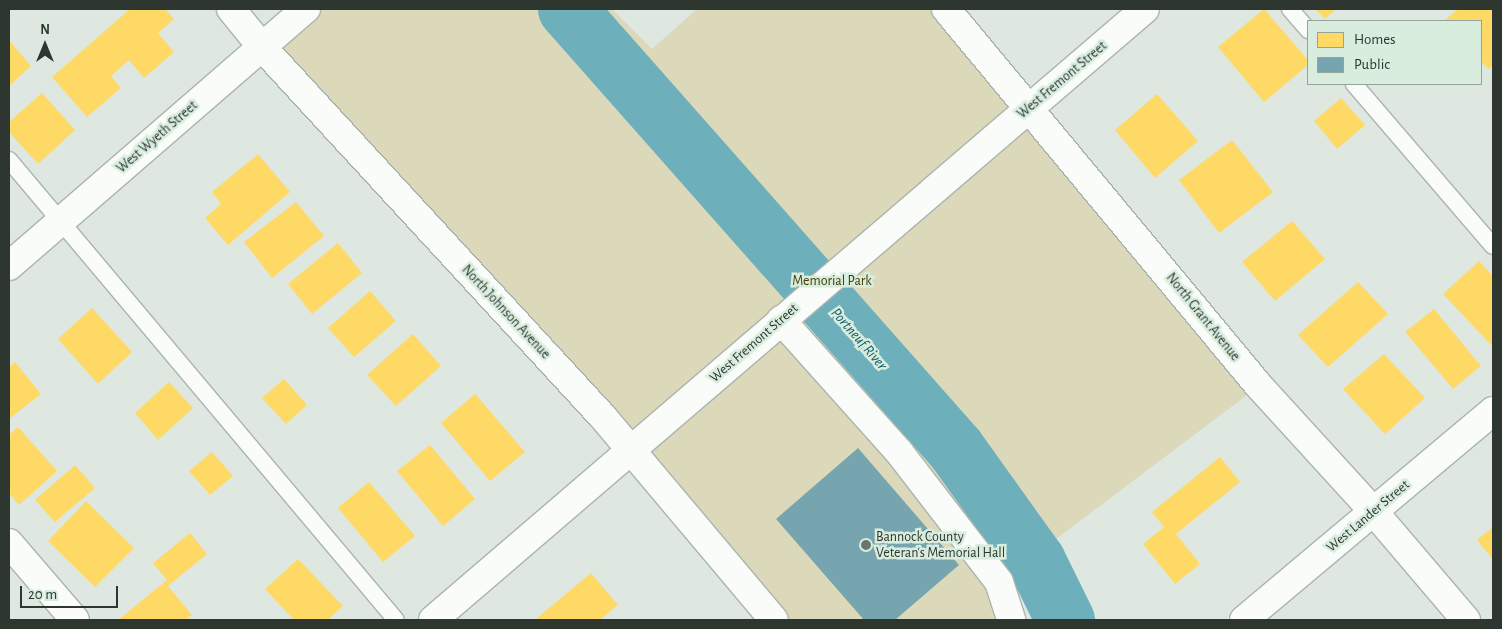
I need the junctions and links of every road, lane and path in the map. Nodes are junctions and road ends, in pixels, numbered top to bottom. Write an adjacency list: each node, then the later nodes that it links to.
1 (231, 9): 7 (street, North Johnson Avenue)
2 (306, 9): 7 (street, West Wyeth Street)
3 (946, 9): 9 (street, North Grant Avenue)
4 (1145, 9): 9 (street, West Fremont Street)
5 (1290, 9): 6 (lane)
6 (1307, 29)
7 (262, 47): 11 (street, West Wyeth Street); 16 (street, North Johnson Avenue)
8 (1355, 85): 12 (lane)
9 (1030, 107): 14 (street, West Fremont Street); 17 (street, North Grant Avenue)
10 (9, 160): 11 (lane)
11 (60, 222): 13 (street, West Wyeth Street); 20 (lane)
12 (1493, 246)
13 (9, 266)
14 (781, 320): 16 (street, West Fremont Street); 23 (street)
15 (1493, 411): 17 (street, West Lander Street)
16 (631, 450): 21 (street, West Fremont Street); 22 (street, North Johnson Avenue)
17 (1374, 512): 24 (street, West Lander Street); 25 (street, North Grant Avenue)
18 (9, 543): 19 (street)
19 (75, 620)
20 (396, 620)
21 (433, 620)
22 (774, 620)
23 (1011, 620)
24 (1244, 620)
25 (1466, 620)

